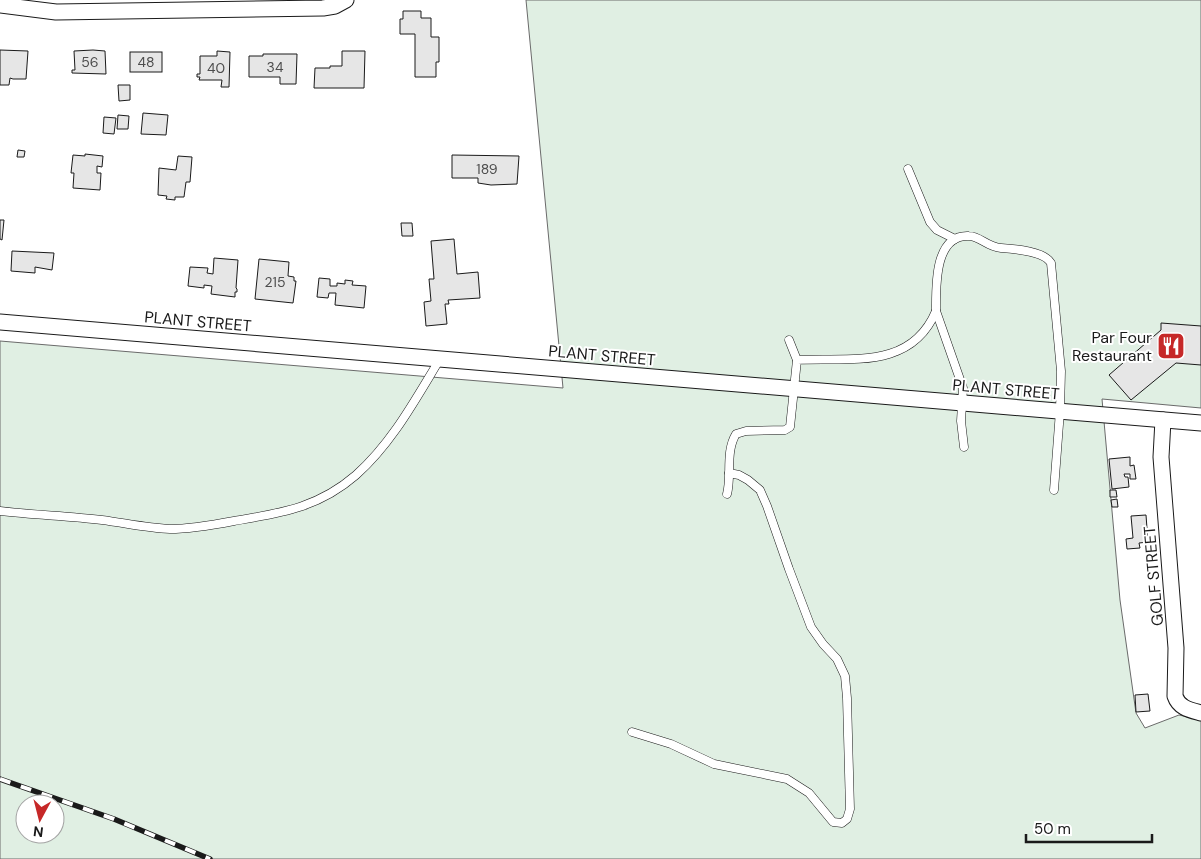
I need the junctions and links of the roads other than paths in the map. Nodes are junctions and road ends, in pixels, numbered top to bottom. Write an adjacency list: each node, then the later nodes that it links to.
1 (346, 0): 3 (street)
2 (0, 5): 3 (street)
3 (56, 6)
4 (908, 169): 5 (lane)
5 (955, 239): 6 (lane); 13 (lane)
6 (936, 311): 10 (lane); 12 (lane)
7 (0, 322): 9 (street, PLANT STREET)
8 (789, 340): 10 (lane)
9 (440, 359): 11 (street, PLANT STREET); 20 (lane)
10 (797, 360): 11 (lane)
11 (793, 389): 12 (street, PLANT STREET); 17 (lane)
12 (962, 403): 13 (street, PLANT STREET); 16 (lane)
13 (1060, 411): 14 (street, PLANT STREET); 18 (lane)
14 (1163, 420): 15 (street, PLANT STREET); 21 (street, GOLF STREET)
15 (1201, 423)
16 (964, 447)
17 (729, 473): 19 (lane); 22 (lane)
18 (1054, 490)
19 (727, 494)
20 (0, 511)
21 (1201, 713)
22 (632, 732)

